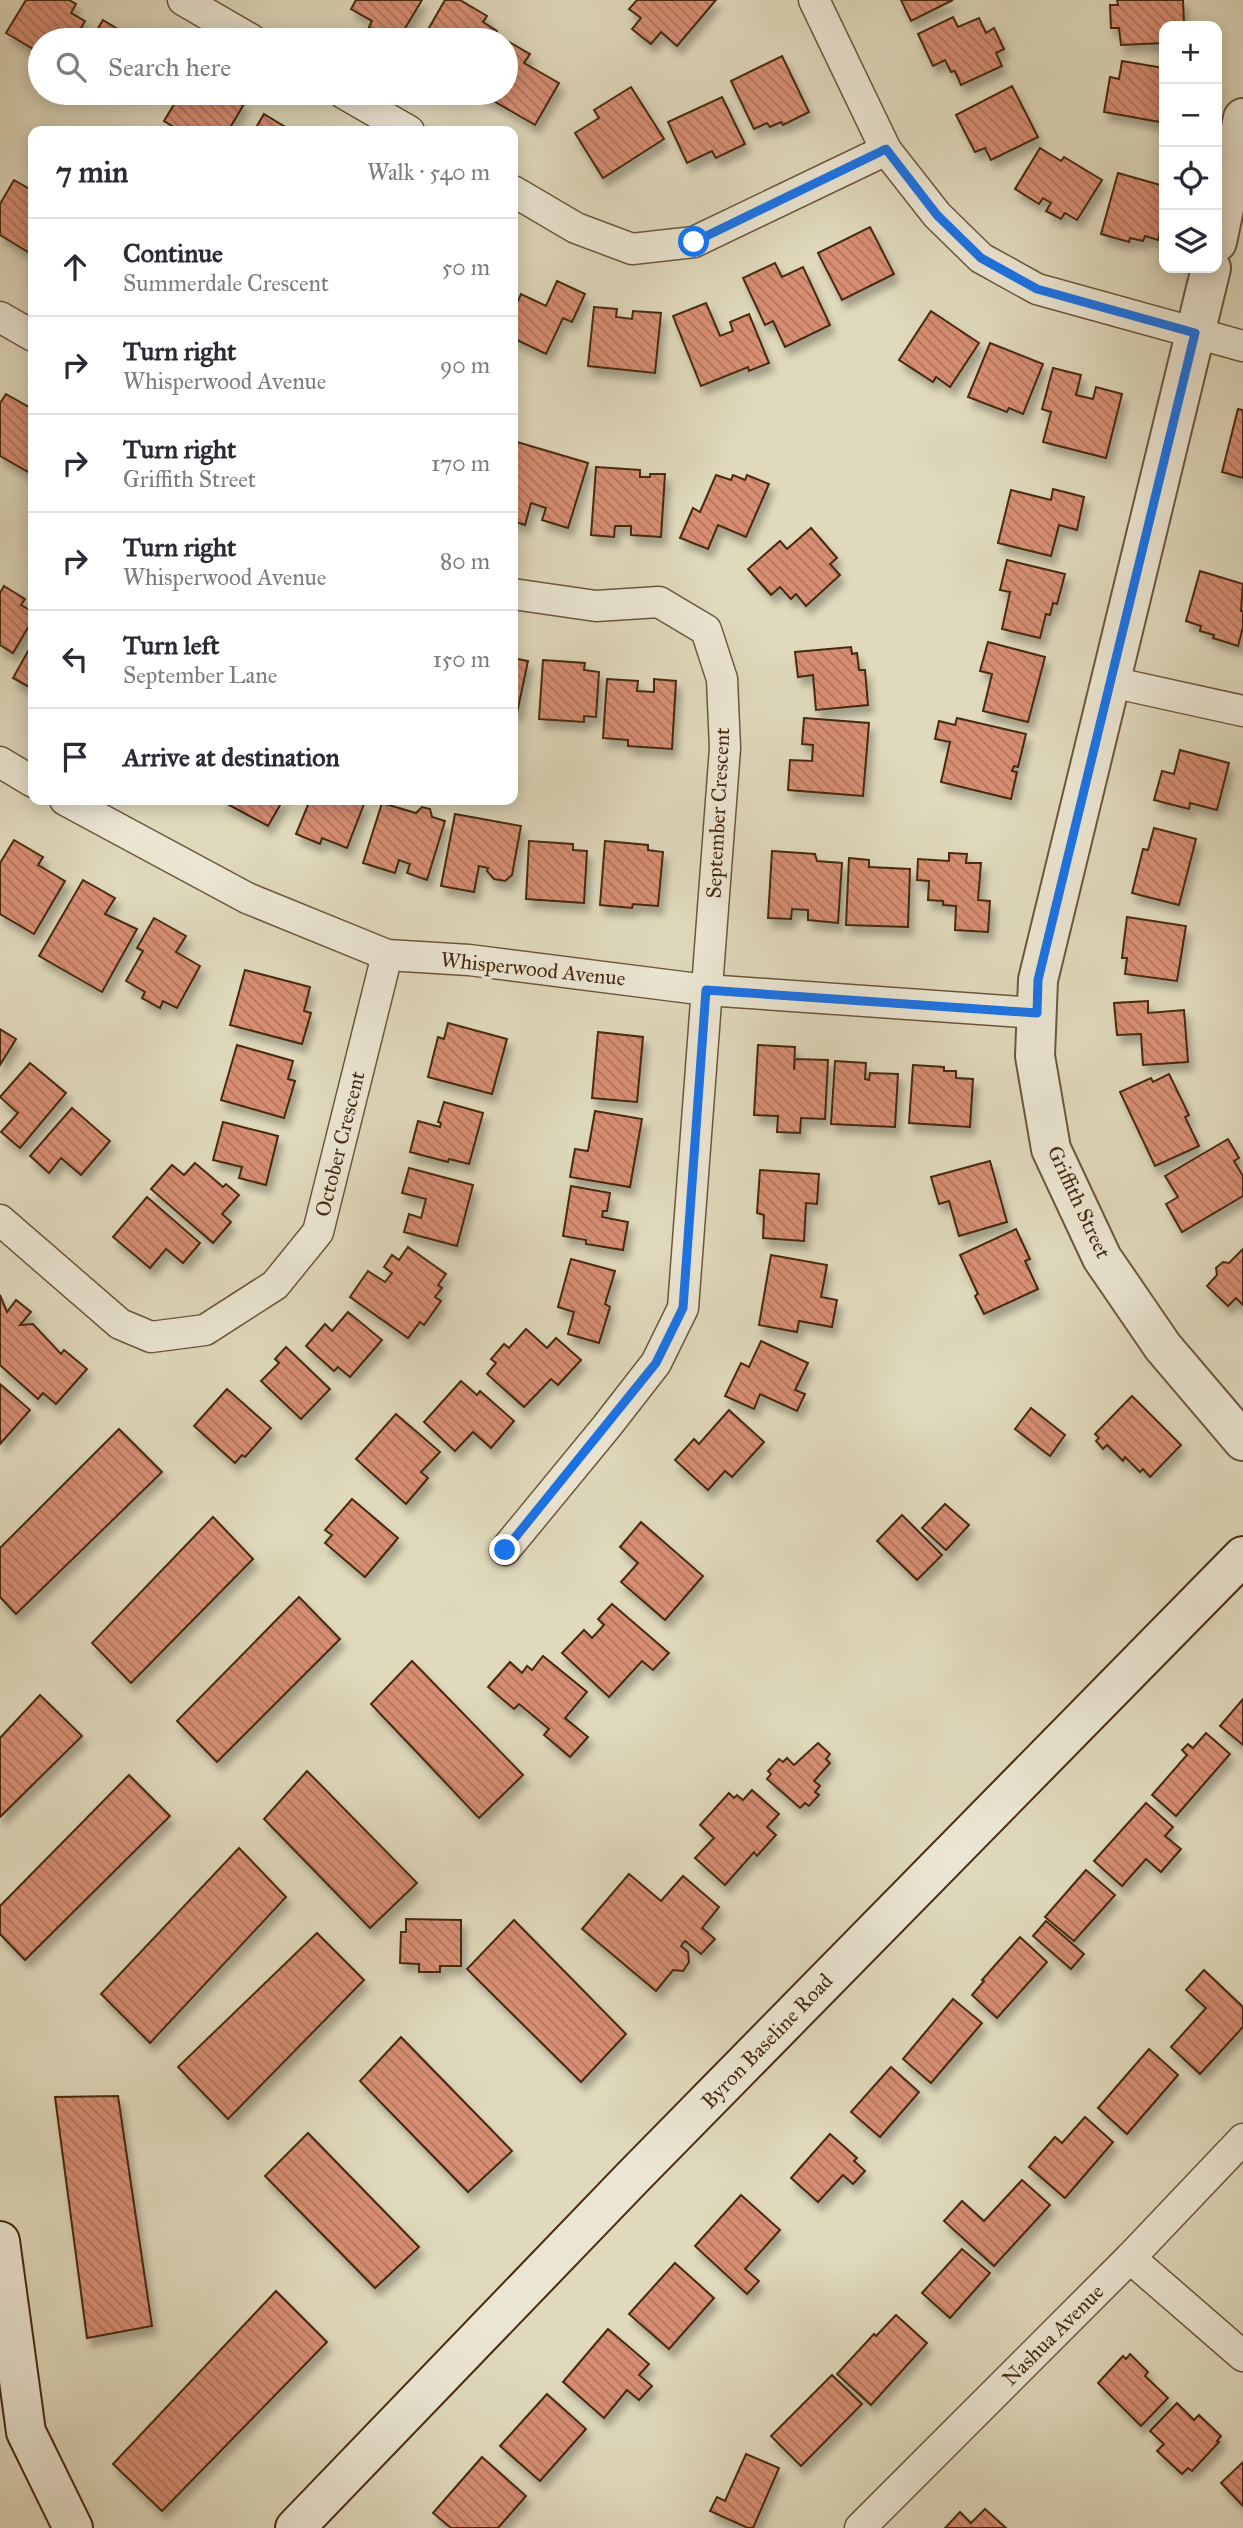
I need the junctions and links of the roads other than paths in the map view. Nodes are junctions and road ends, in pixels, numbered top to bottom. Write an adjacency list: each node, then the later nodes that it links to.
1 (183, 0): 3 (street)
2 (814, 0): 7 (street)
3 (231, 28)
4 (364, 105): 6 (street)
5 (1243, 118): 9 (main road)
6 (400, 126)
7 (886, 149): 8 (street); 12 (street)
8 (518, 194)
9 (1222, 218)
10 (1210, 273): 12 (main road, Griffith Street)
11 (0, 317): 13 (street)
12 (1195, 333): 14 (street); 16 (main road, Griffith Street)
13 (28, 334)
14 (1243, 346)
15 (518, 595): 22 (street, September Crescent)
16 (1111, 682): 17 (street); 23 (main road, Griffith Street)
17 (1243, 711)
18 (0, 762): 19 (street)
19 (28, 779)
20 (74, 805): 21 (street, Whisperwood Avenue)
21 (387, 955): 22 (street, Whisperwood Avenue); 24 (street, October Crescent)
22 (706, 990): 23 (street, Whisperwood Avenue); 26 (street, September Crescent)
23 (1037, 1013): 25 (main road, Griffith Street)
24 (0, 1220)
25 (1243, 1441)
26 (505, 1550)
27 (1243, 1556): 33 (main road, Byron Baseline Road)
28 (1243, 2139): 30 (street, Nashua Avenue)
29 (0, 2241): 32 (main road)
30 (1130, 2258): 31 (street); 34 (street, Nashua Avenue)
31 (1243, 2356)
32 (73, 2528)
33 (295, 2528)
34 (860, 2528)

